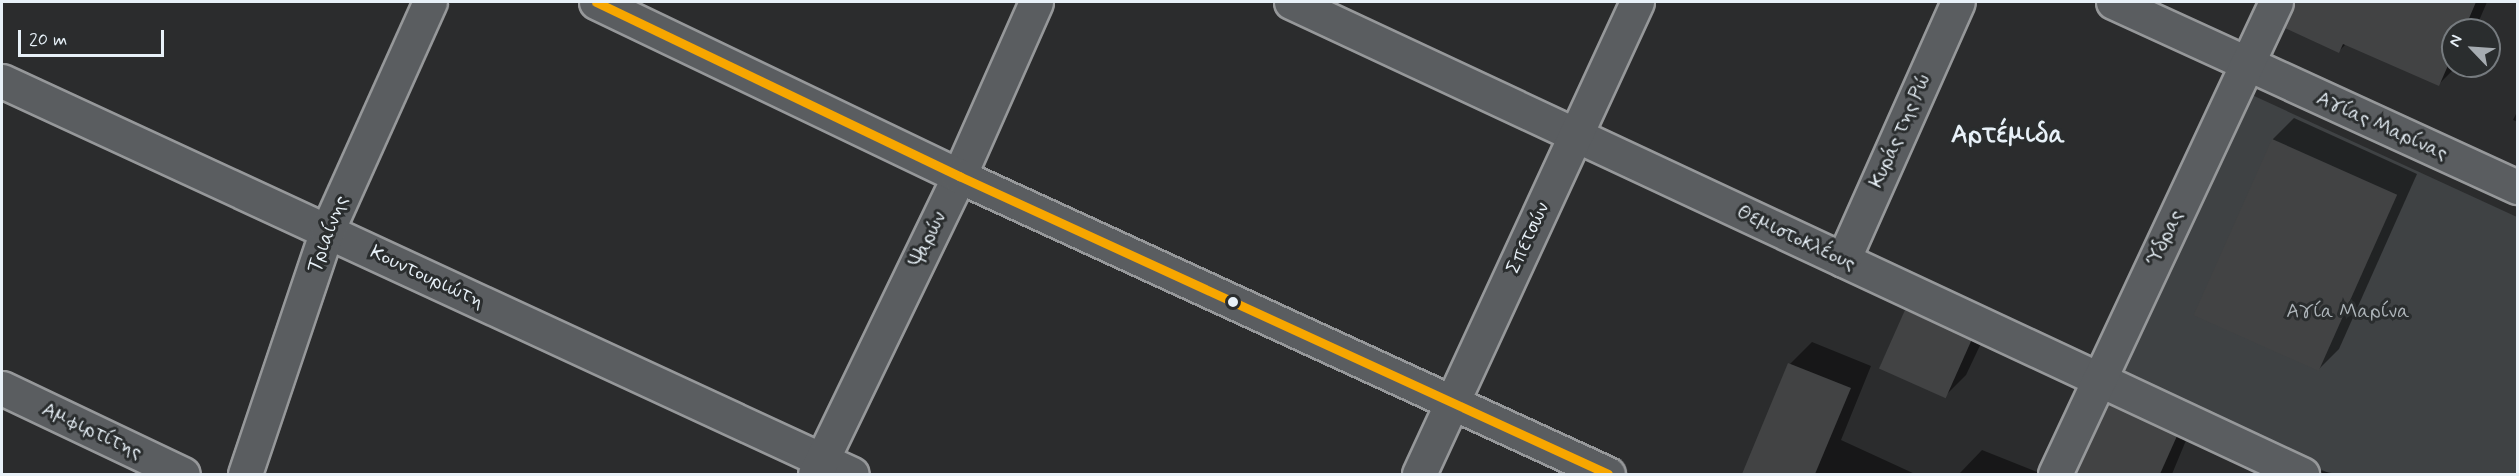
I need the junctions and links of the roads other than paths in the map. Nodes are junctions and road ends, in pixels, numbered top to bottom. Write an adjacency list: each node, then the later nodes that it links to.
1 (430, 2): 14 (street, Τριαίνης)
2 (596, 2): 12 (street)
3 (1036, 2): 12 (street, Ψαρών)
4 (1291, 2): 11 (street, Θεμιστοκλέους)
5 (1637, 2): 11 (street, Σπετσών)
6 (1958, 2): 15 (street, Κυράς της Ρώ)
7 (2112, 2): 9 (street, Αγίας Μαρίνας)
8 (2276, 2): 9 (street, Ύδρας)
9 (2247, 64): 13 (street, Αγίας Μαρίνας); 16 (street, Ύδρας)
10 (2, 81): 14 (street, Κουντουριώτη)
11 (1576, 135): 15 (street, Θεμιστοκλέους); 18 (street, Σπετσών)
12 (959, 176): 18 (street); 19 (street, Ψαρών)
13 (2517, 187)
14 (327, 231): 19 (street, Κουντουριώτη); 21 (street, Τριαίνης)
15 (1843, 260): 16 (street, Θεμιστοκλέους)
16 (2099, 380): 25 (street, Ύδρας); 26 (street, Θεμιστοκλέους)
17 (2, 388): 20 (street, Αμφιρτίτης)
18 (1451, 404): 23 (street, Σπετσών); 24 (street)
19 (818, 467): 22 (street, Κουντουριώτη)
20 (183, 474)
21 (245, 474)
22 (852, 474)
23 (1419, 474)
24 (1608, 474)
25 (2055, 474)
26 (2302, 474)

